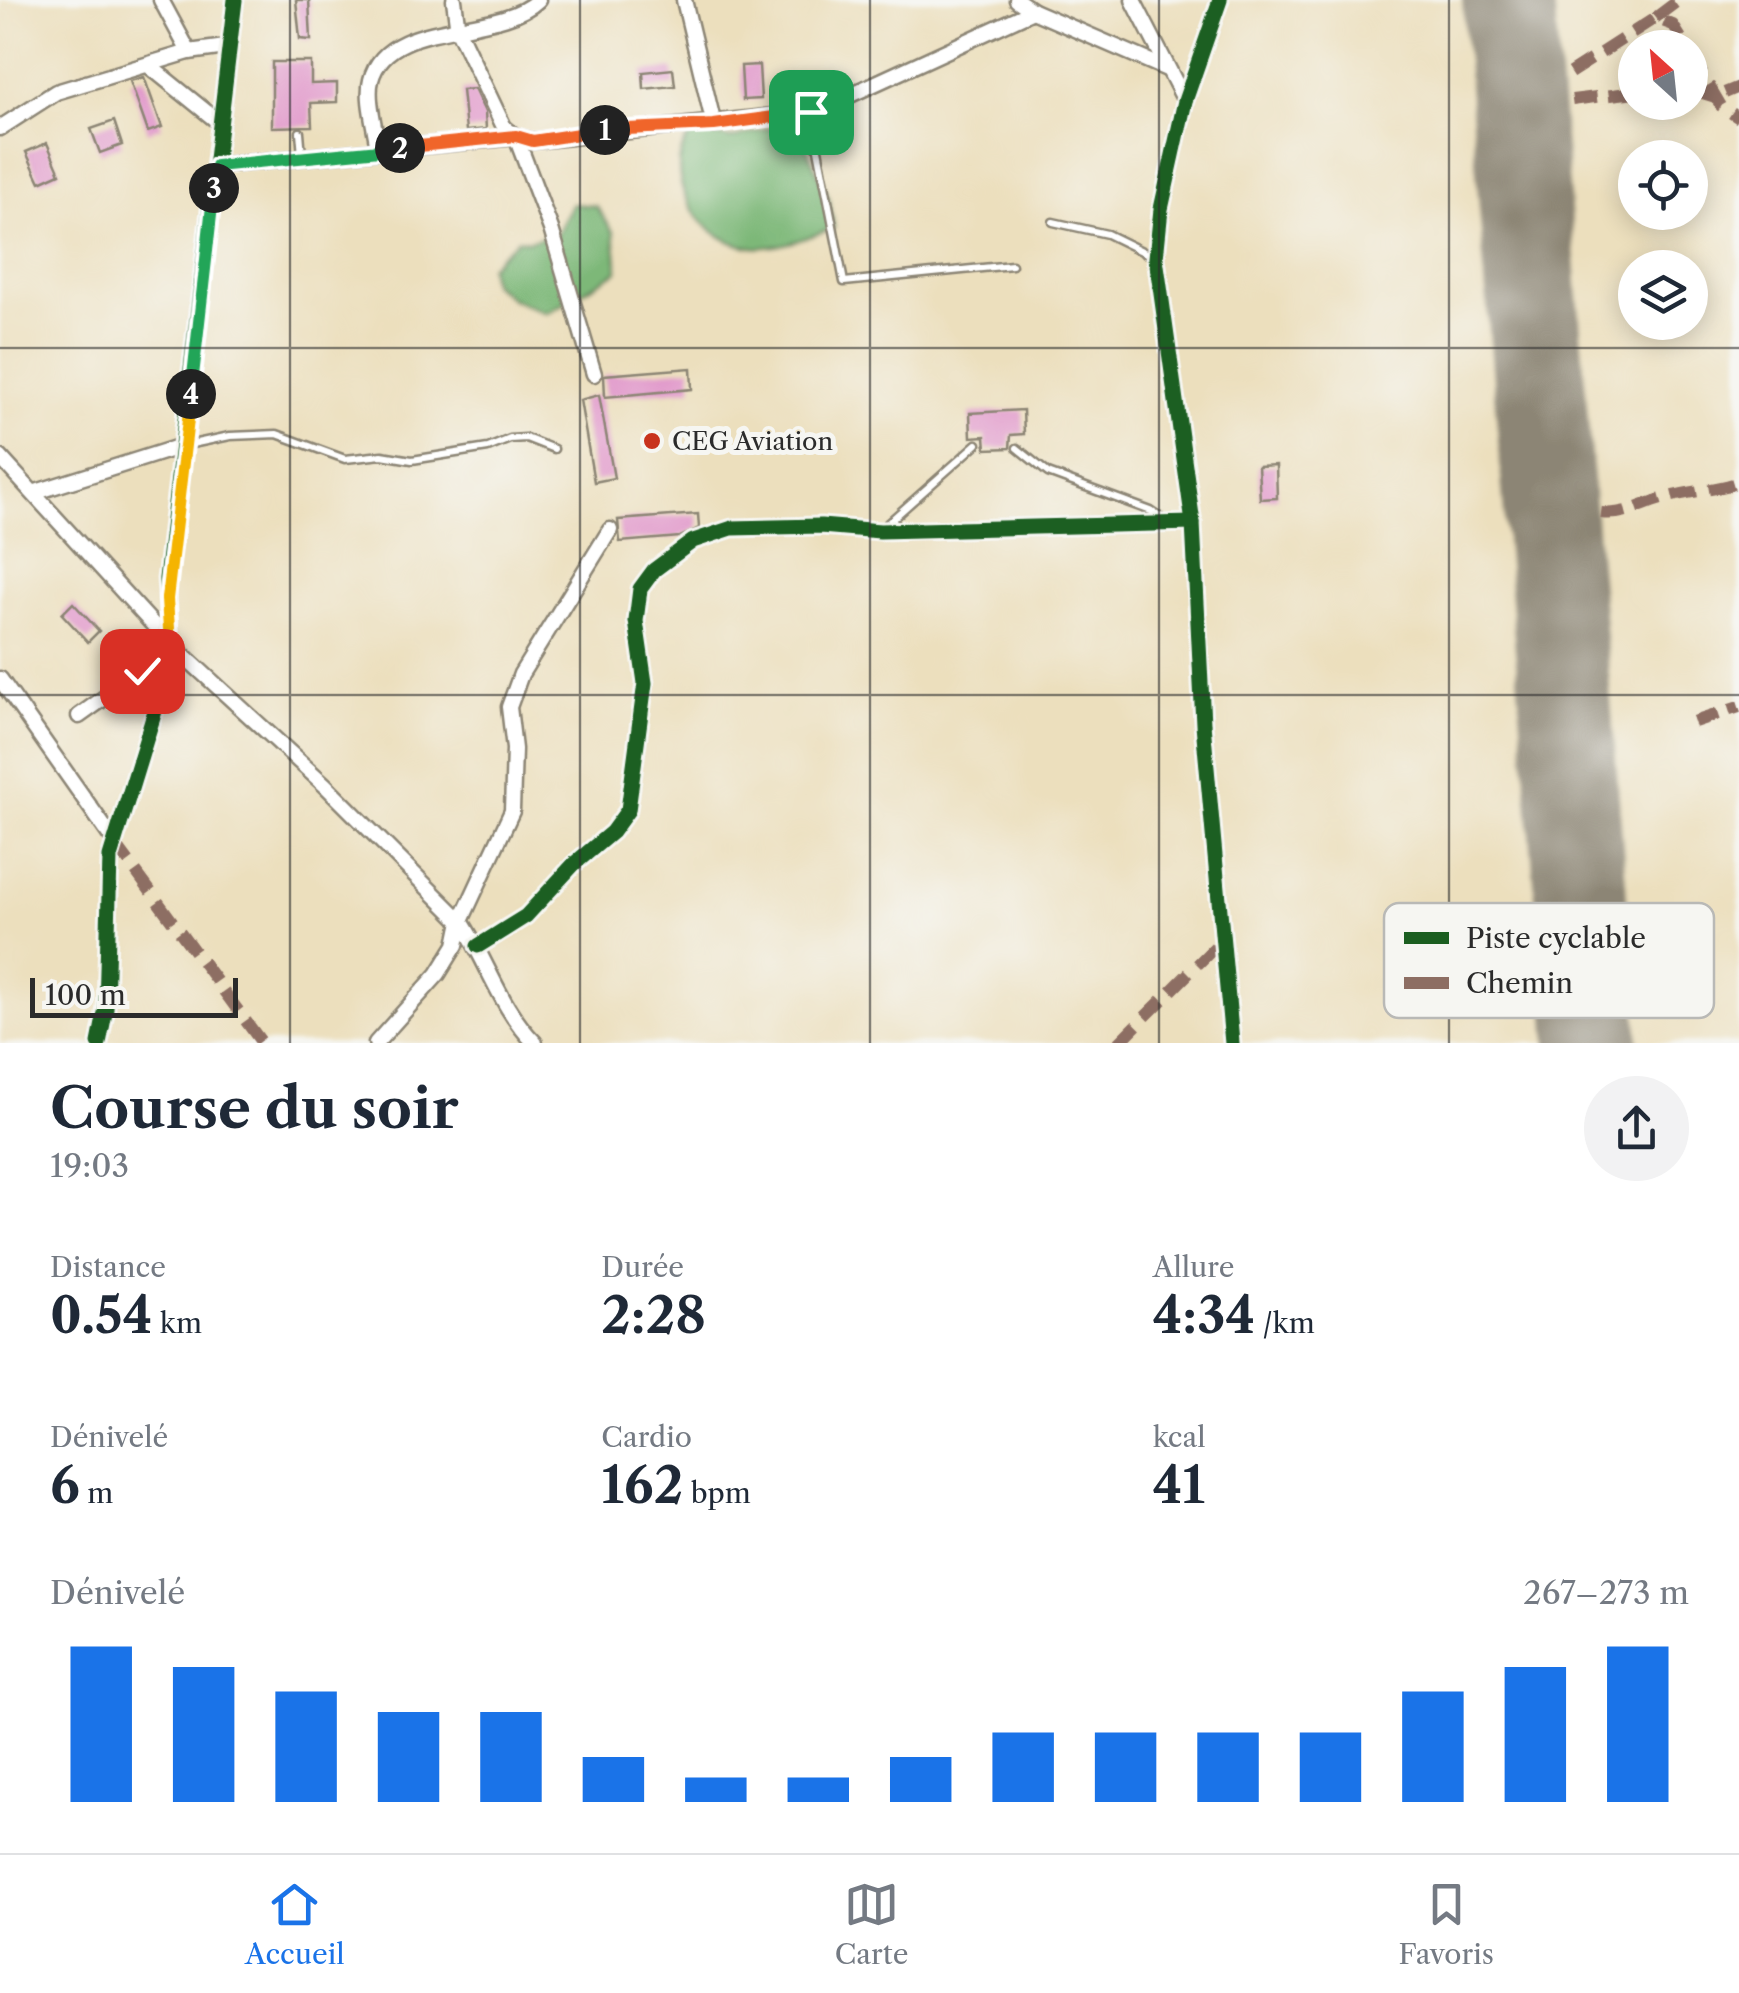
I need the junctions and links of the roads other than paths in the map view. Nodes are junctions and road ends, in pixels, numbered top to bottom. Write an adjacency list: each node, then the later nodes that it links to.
1 (161, 0): 12 (street)
2 (235, 0): 11 (street)
3 (454, 0): 10 (street)
4 (538, 0): 10 (street)
5 (684, 0): 18 (street)
6 (1017, 0): 9 (street)
7 (1132, 0): 14 (street)
8 (1220, 0): 15 (street)
9 (1032, 11): 14 (street); 16 (street)
10 (458, 30): 21 (street); 22 (street)
11 (226, 47): 12 (street); 17 (street)
12 (189, 52): 13 (street)
13 (148, 64): 17 (street); 19 (street)
14 (1167, 69): 15 (street)
15 (1186, 101): 26 (street)
16 (811, 112): 18 (street); 27 (lane)
17 (221, 124): 24 (street)
18 (714, 125): 21 (street)
19 (0, 128)
20 (300, 132): 23 (lane)
21 (516, 136): 22 (street); 28 (street)
22 (378, 150): 23 (street)
23 (302, 154): 24 (street)
24 (216, 166): 30 (street)
25 (1053, 222): 26 (lane)
26 (1156, 258): 35 (street)
27 (1012, 265)
28 (594, 374)
29 (977, 444): 38 (lane)
30 (185, 445): 31 (lane); 34 (street); 39 (street)
31 (554, 448)
32 (1018, 448): 36 (lane)
33 (0, 457): 34 (street)
34 (36, 492): 39 (street)
35 (1192, 523): 36 (street); 49 (street)
36 (1170, 524): 38 (street)
37 (610, 530): 44 (street)
38 (880, 531): 45 (street)
39 (169, 642): 40 (street); 44 (street)
40 (171, 658): 42 (street); 43 (street)
41 (0, 679): 43 (street)
42 (79, 716)
43 (114, 841): 46 (street)
44 (461, 921): 45 (street); 47 (street)
45 (478, 946): 48 (street)
46 (98, 1043)
47 (376, 1043)
48 (534, 1043)
49 (1232, 1043)

